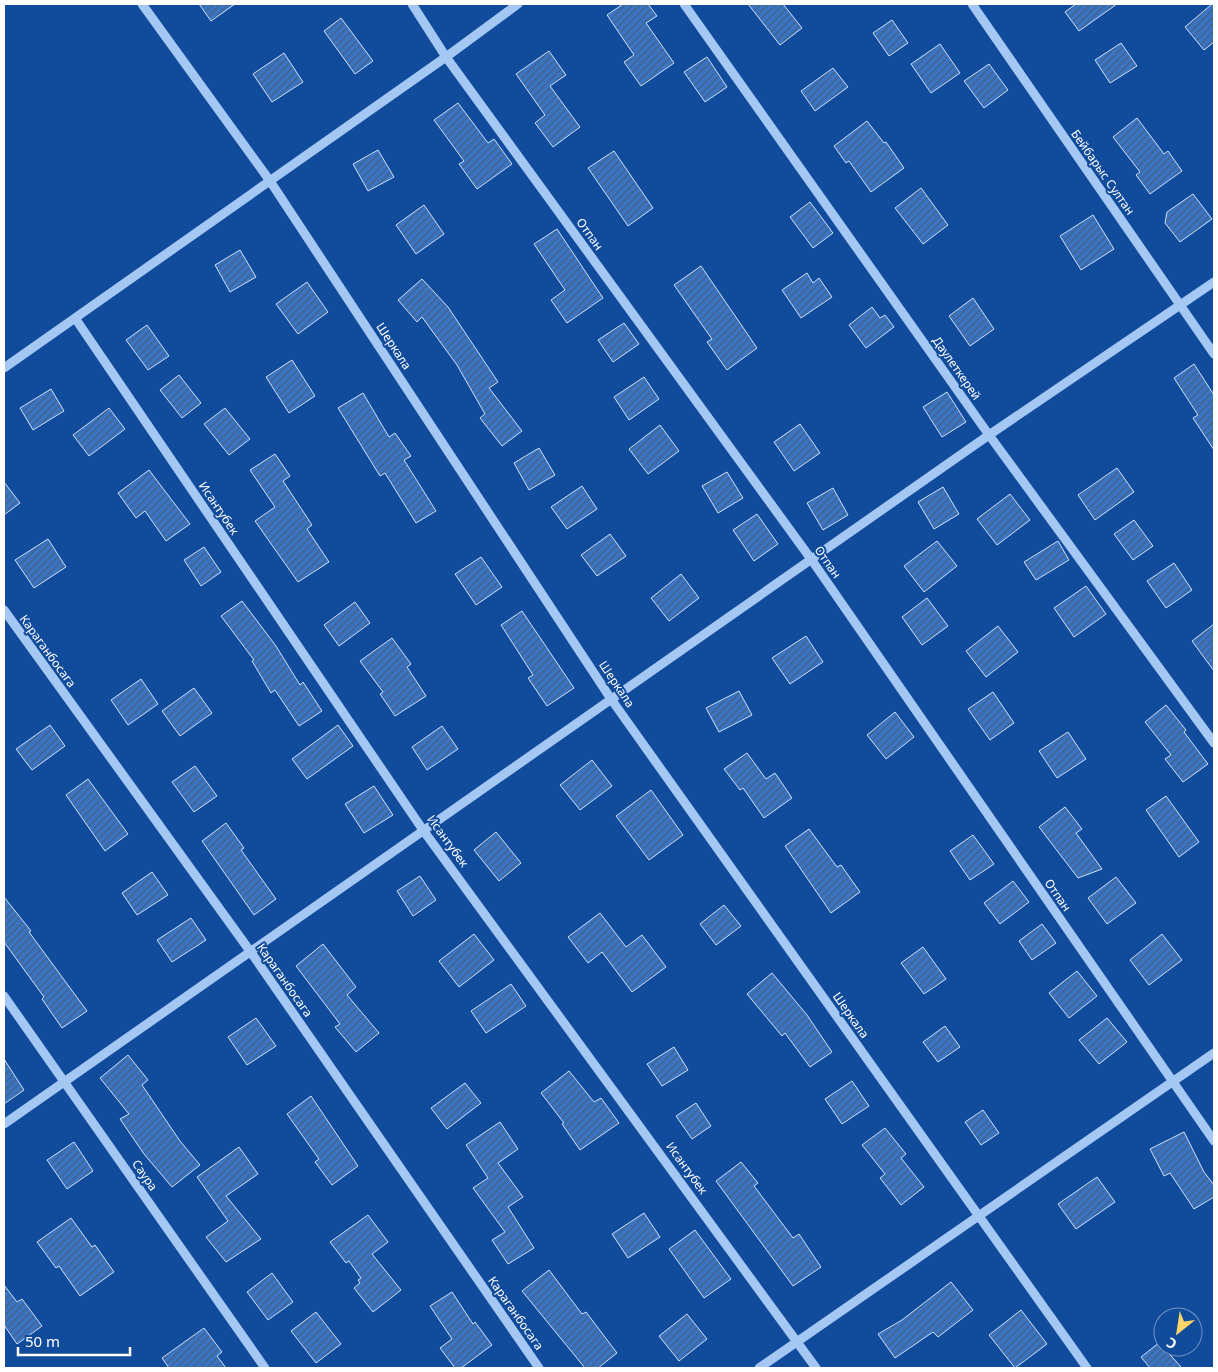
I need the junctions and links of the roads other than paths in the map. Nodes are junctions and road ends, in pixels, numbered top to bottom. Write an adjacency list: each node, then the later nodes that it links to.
1 (142, 4): 7 (street, Шеркала)
2 (412, 4): 6 (street, Отпан)
3 (518, 4): 6 (street)
4 (684, 4): 13 (street, Даулеткерей)
5 (972, 4): 9 (street, Бейбарыс Султан)
6 (446, 57): 7 (street); 14 (street, Отпан)
7 (270, 181): 10 (street); 16 (street, Шеркала)
8 (1214, 282): 9 (street)
9 (1180, 305): 11 (street, Бейбарыс Султан); 13 (street)
10 (75, 318): 12 (street); 18 (street, Исантубек)
11 (1214, 354)
12 (4, 368)
13 (989, 435): 14 (street); 17 (street, Даулеткерей)
14 (811, 559): 16 (street); 23 (street, Отпан)
15 (4, 610): 19 (street, Караганбосага)
16 (611, 699): 18 (street); 26 (street, Шеркала)
17 (1214, 743)
18 (424, 830): 19 (street); 27 (street, Исантубек)
19 (250, 951): 22 (street); 29 (street, Караганбосага)
20 (4, 996): 22 (street, Саура)
21 (1214, 1053): 23 (street)
22 (65, 1081): 24 (street); 28 (street, Саура)
23 (1172, 1081): 25 (street, Отпан); 26 (street)
24 (4, 1124)
25 (1214, 1141)
26 (979, 1216): 27 (street); 32 (street, Шеркала)
27 (798, 1342): 30 (street); 31 (street, Исантубек)
28 (265, 1368)
29 (539, 1368)
30 (760, 1368)
31 (816, 1368)
32 (1087, 1368)

